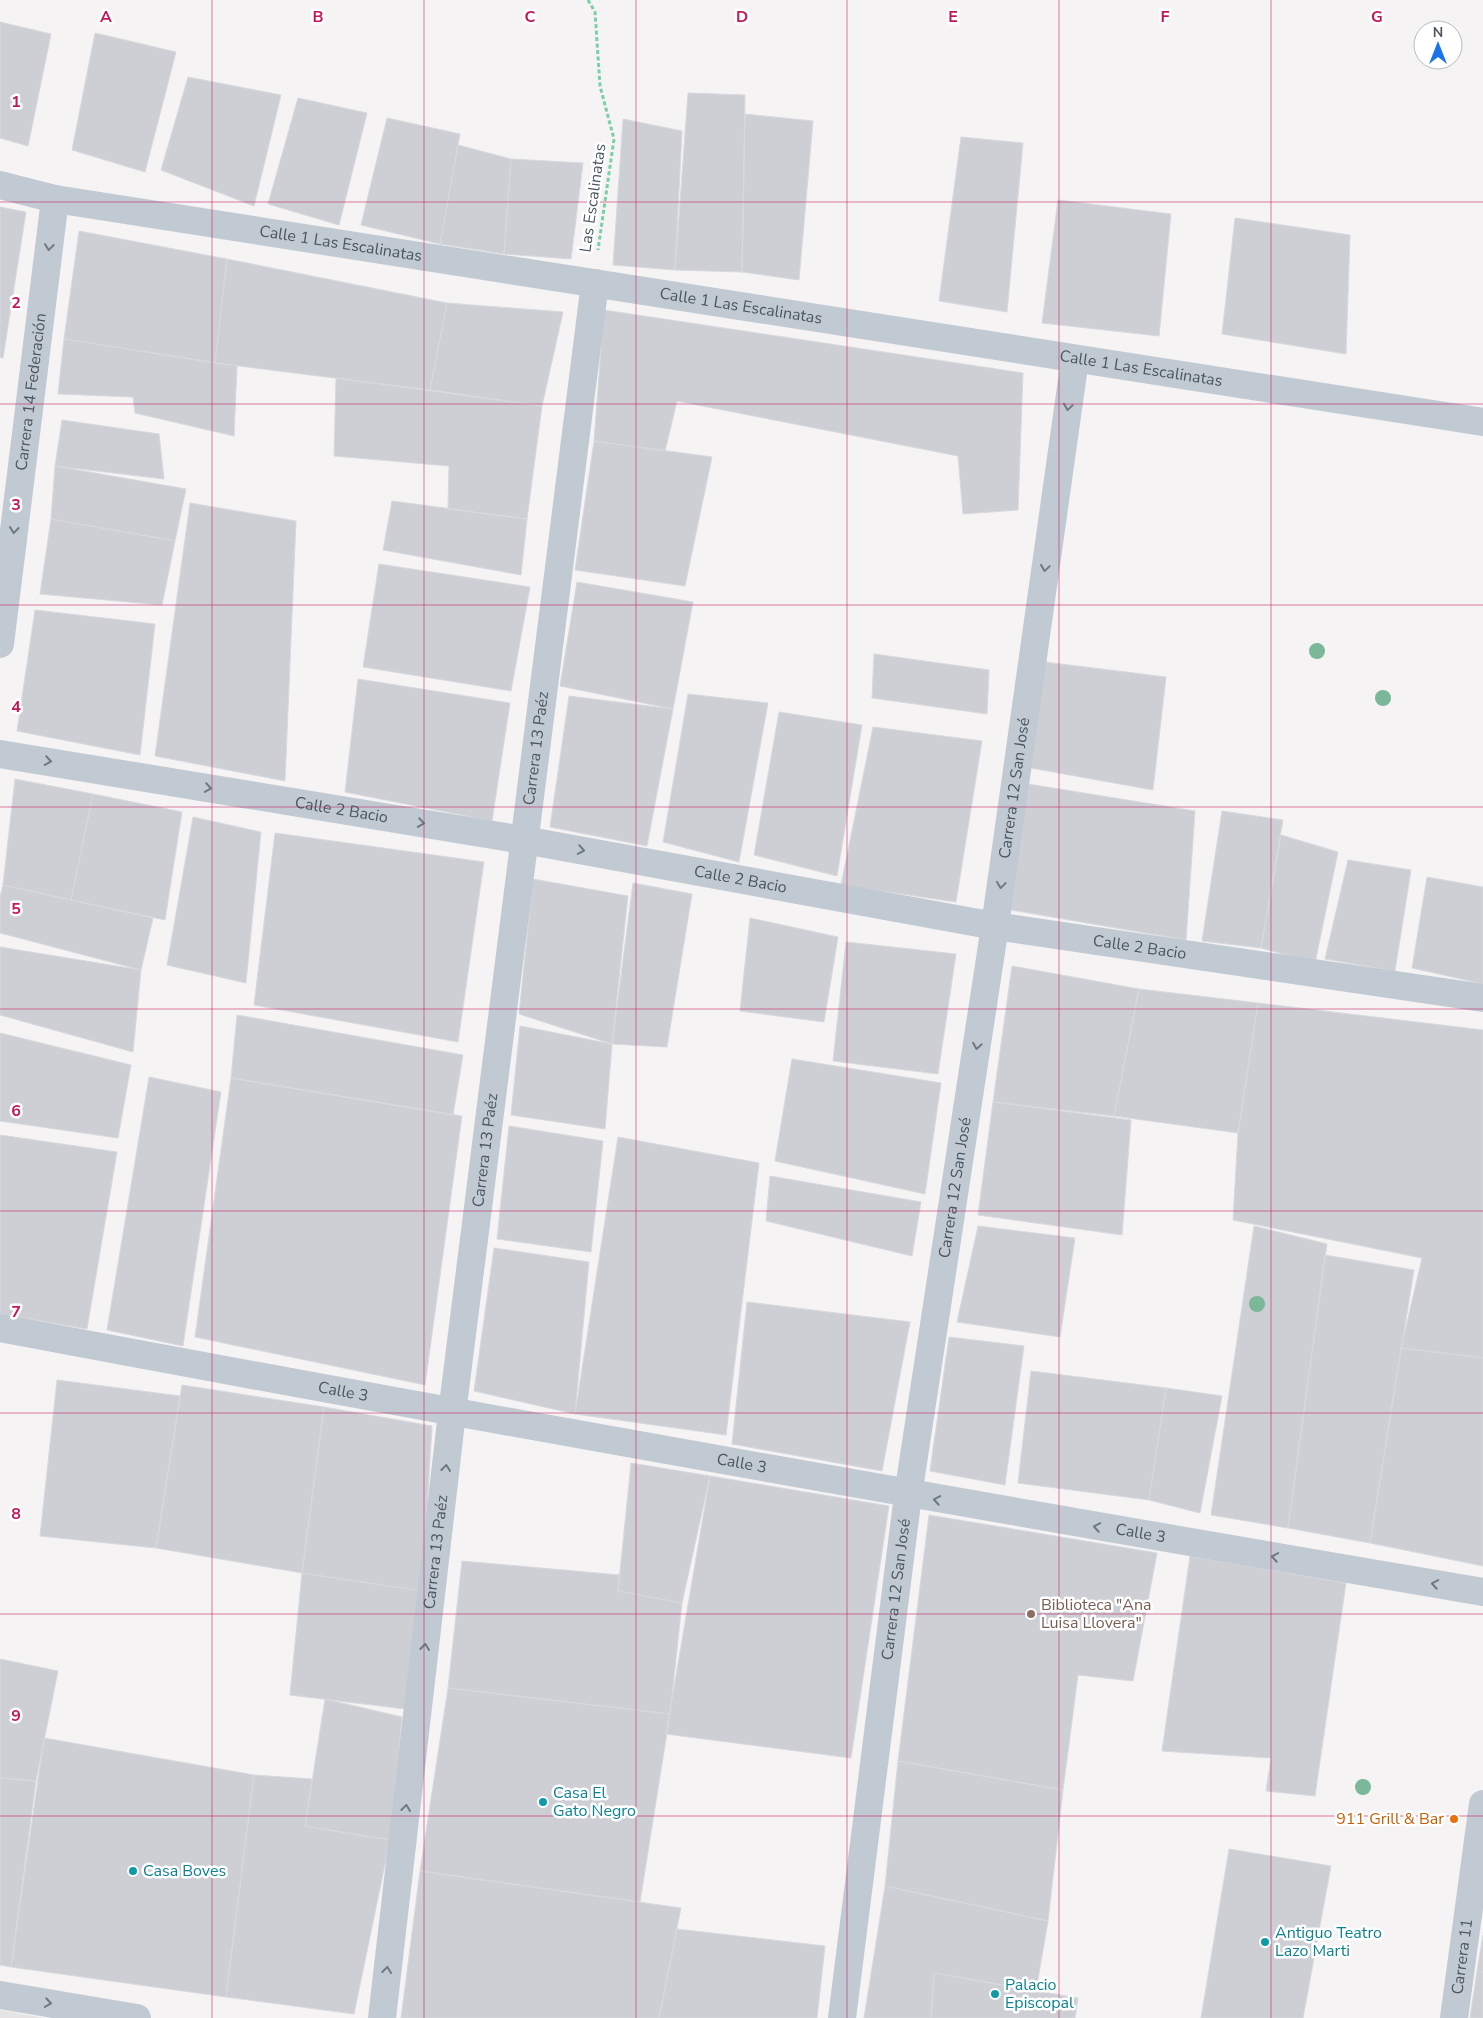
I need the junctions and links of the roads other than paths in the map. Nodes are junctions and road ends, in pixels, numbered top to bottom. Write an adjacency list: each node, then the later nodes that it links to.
1 (0, 185): 2 (street, Calle 1 Las Escalinatas)
2 (55, 199): 3 (street, Calle 1 Las Escalinatas); 6 (street, Carrera 14 Federación, one-way to 6)
3 (595, 283): 4 (street, Calle 1 Las Escalinatas); 8 (street, Carrera 13 Paéz)
4 (1074, 359): 5 (street, Calle 1 Las Escalinatas); 9 (street, Carrera 12 San José, one-way to 9)
5 (1483, 422)
6 (0, 644)
7 (0, 754): 8 (street, Calle 2 Bacio, one-way to 8)
8 (524, 840): 9 (street, Calle 2 Bacio, one-way to 9); 12 (street, Carrera 13 Paéz)
9 (995, 926): 10 (street, Calle 2 Bacio); 13 (street, Carrera 12 San José, one-way to 13)
10 (1483, 998)
11 (0, 1328): 12 (street, Calle 3)
12 (452, 1413): 13 (street, Calle 3); 18 (street, Carrera 13 Paéz, one-way to 12)
13 (908, 1495): 14 (street, Calle 3, one-way to 13); 19 (street, Carrera 12 San José)
14 (1483, 1592)
15 (1483, 1804): 20 (street, Carrera 11)
16 (0, 1995): 17 (street, one-way to 17)
17 (137, 2018)
18 (382, 2018)
19 (842, 2018)
20 (1454, 2018)

